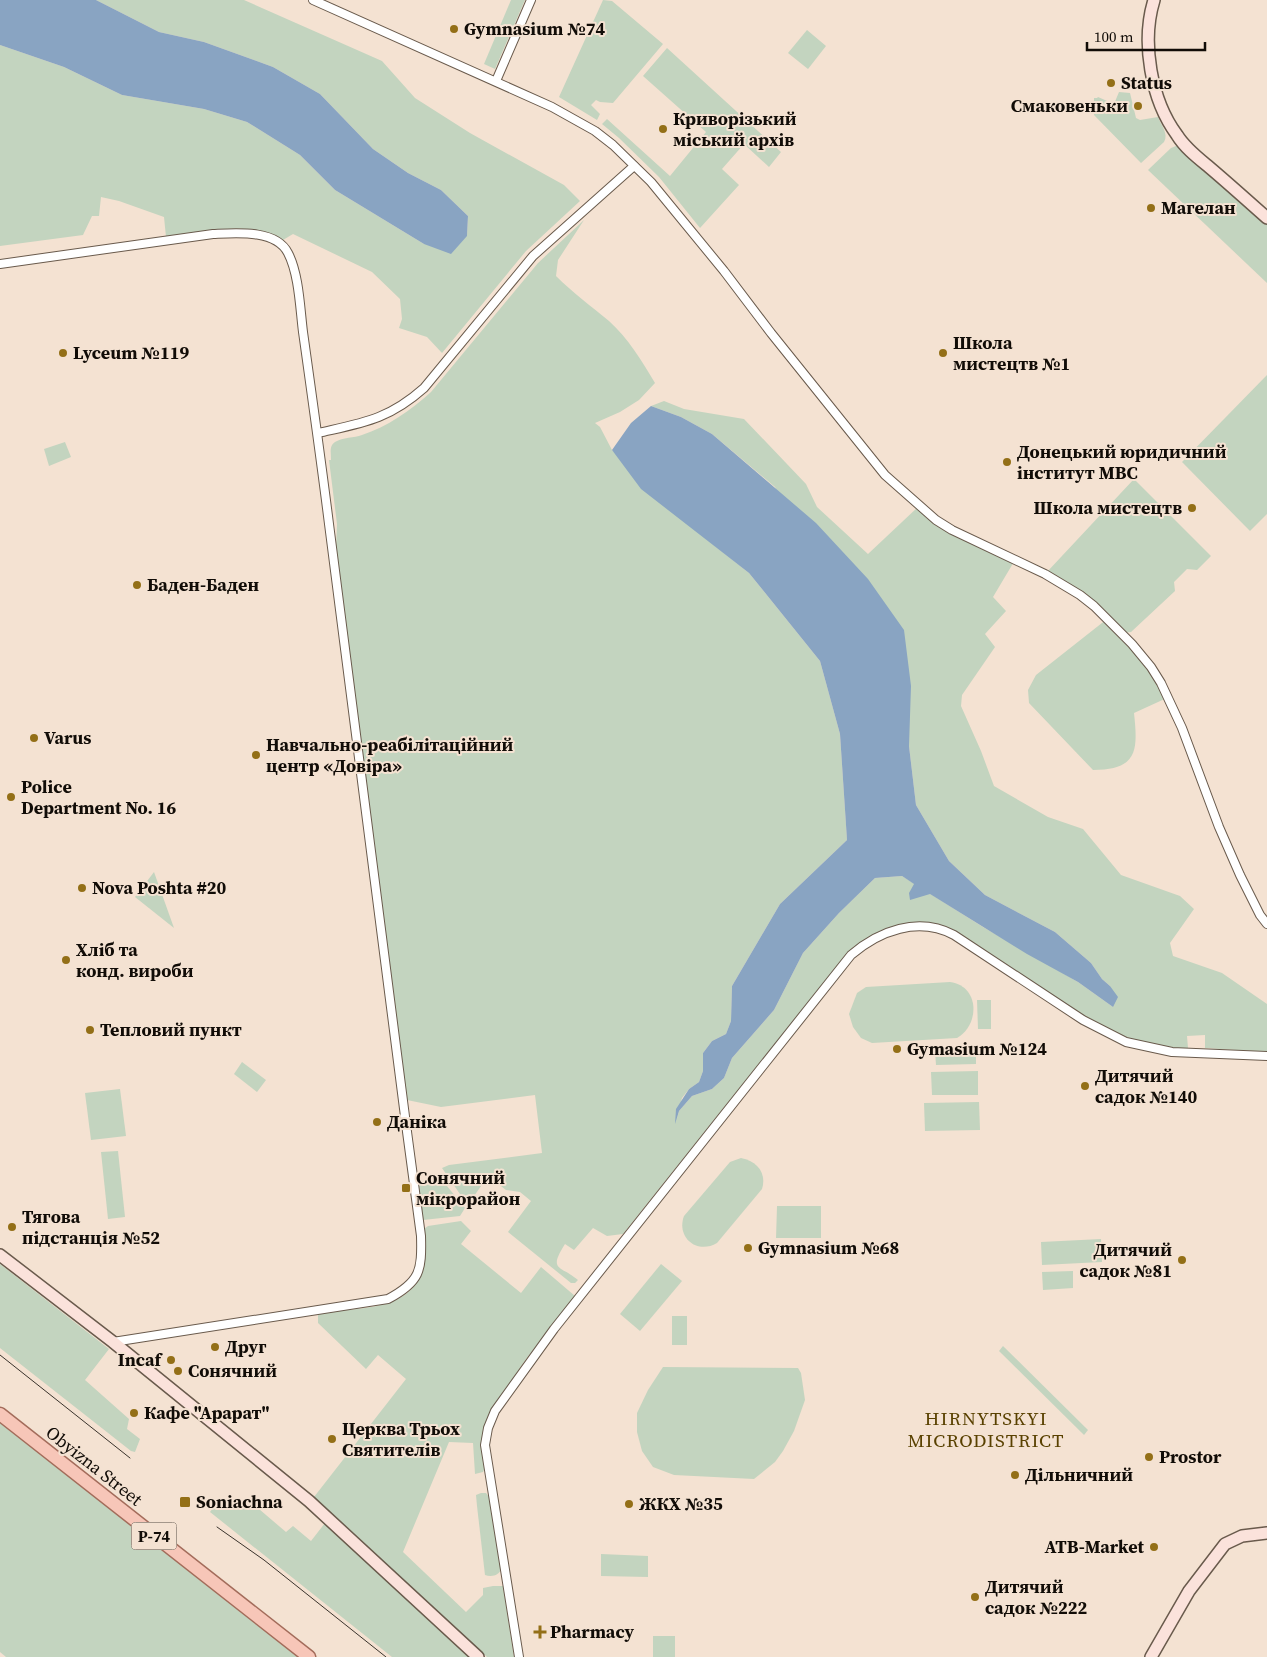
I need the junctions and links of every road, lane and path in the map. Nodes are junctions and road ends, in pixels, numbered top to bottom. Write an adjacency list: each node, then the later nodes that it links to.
1 (313, 0): 4 (street)
2 (530, 0): 4 (street)
3 (1154, 0): 6 (street)
4 (496, 81): 5 (street)
5 (634, 166): 8 (street); 9 (street)
6 (1267, 218)
7 (0, 264): 8 (street)
8 (318, 433): 12 (street)
9 (1267, 924)
10 (1267, 1056): 17 (street)
11 (0, 1255): 12 (street)
12 (113, 1342): 16 (street)
13 (0, 1414): 15 (main road, Obyizna Street / Р-74)
14 (1267, 1533): 18 (street)
15 (309, 1657)
16 (478, 1657)
17 (519, 1657)
18 (1151, 1657)

